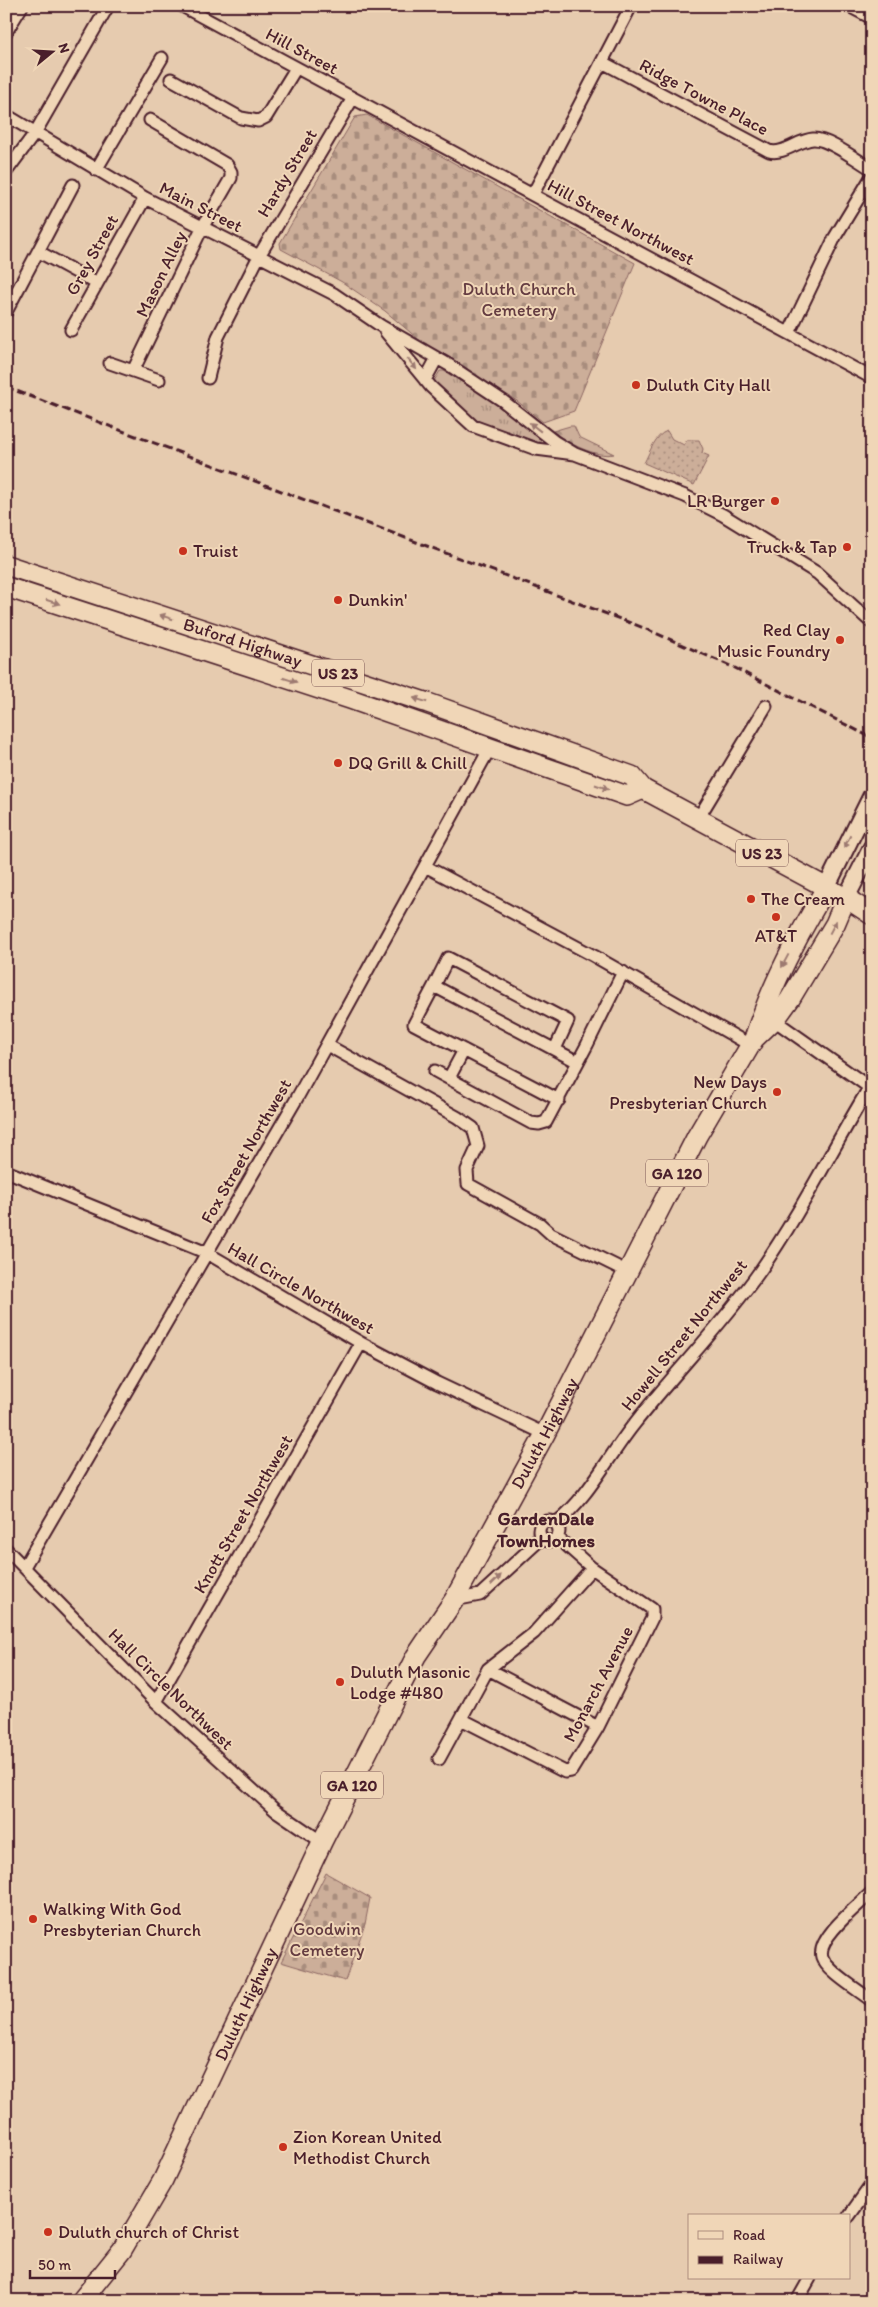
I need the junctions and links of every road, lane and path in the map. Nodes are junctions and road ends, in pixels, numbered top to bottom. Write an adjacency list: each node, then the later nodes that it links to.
1 (22, 6): 7 (street)
2 (108, 6): 15 (street)
3 (182, 6): 10 (street, Hill Street)
4 (632, 6): 9 (street)
5 (849, 6): 6 (street)
6 (872, 18)
7 (6, 32)
8 (162, 58): 17 (street)
9 (602, 62): 16 (street, Ridge Towne Place); 21 (street)
10 (296, 68): 11 (street); 12 (street, Hill Street)
11 (172, 79)
12 (352, 98): 21 (street, Hill Street Northwest); 25 (street, Hardy Street)
13 (6, 115): 15 (street, Main Street)
14 (150, 120): 23 (street, Mason Alley)
15 (34, 133): 17 (street, Main Street); 18 (street)
16 (872, 169)
17 (96, 170): 22 (street, Main Street)
18 (6, 172)
19 (872, 176): 30 (street)
20 (73, 185): 24 (street)
21 (532, 194): 30 (street, Hill Street Northwest)
22 (145, 198): 23 (street, Main Street); 26 (street, Grey Street)
23 (202, 228): 25 (street, Main Street); 33 (street, Mason Alley)
24 (39, 252): 26 (street); 27 (street)
25 (259, 256): 28 (street, Main Street); 34 (street, Hardy Street)
26 (96, 283): 29 (street, Grey Street)
27 (6, 312)
28 (381, 326): 31 (street, Main Street); 37 (street, Main Street, one-way to 37)
29 (71, 330)
30 (789, 333): 35 (street, Hill Street Northwest)
31 (437, 358): 37 (street); 38 (street, Main Street, one-way to 31)
32 (110, 363): 33 (street)
33 (133, 371): 36 (street)
34 (208, 378)
35 (872, 378)
36 (159, 380)
37 (425, 380): 38 (street, Main Street)
38 (575, 454): 43 (street)
39 (6, 565): 41 (main road, Buford Highway / US 23)
40 (6, 587): 42 (main road, Buford Highway / US 23, one-way to 42)
41 (126, 604): 42 (main road); 45 (main road, Buford Highway / US 23, one-way to 41)
42 (80, 611): 44 (main road, Buford Highway / US 23)
43 (872, 623)
44 (221, 657): 45 (main road); 47 (main road, Buford Highway / US 23, one-way to 47)
45 (295, 660): 48 (main road, Buford Highway / US 23, one-way to 45)
46 (766, 706): 53 (street)
47 (409, 719): 48 (main road); 49 (main road, Buford Highway / US 23)
48 (505, 730): 50 (main road, Buford Highway / US 23)
49 (490, 748): 50 (main road); 51 (main road, Buford Highway / US 23, one-way to 51); 55 (street, Fox Street Northwest)
50 (592, 763): 51 (main road, Buford Highway / US 23)
51 (643, 789): 53 (main road, Buford Highway / US 23)
52 (872, 795): 56 (main road, one-way to 56)
53 (699, 817): 56 (main road, Buford Highway / US 23)
54 (872, 847): 57 (main road)
55 (425, 866): 59 (street); 63 (street, Fox Street Northwest)
56 (826, 888): 57 (main road, Buford Highway / US 23); 62 (main road, Duluth Highway / GA 120, one-way to 62)
57 (846, 898): 58 (main road, Buford Highway / US 23); 61 (main road, Duluth Highway / GA 120, one-way to 57)
58 (872, 915)
59 (623, 972): 62 (street); 66 (street)
60 (434, 986): 64 (street); 64 (street); 65 (street)
61 (774, 1020): 62 (main road, Duluth Highway / GA 120); 69 (street)
62 (752, 1042): 73 (main road, Duluth Highway / GA 120)
63 (327, 1045): 72 (street, Fox Street Northwest); 73 (street)
64 (555, 1049): 66 (street)
65 (464, 1050): 68 (street); 70 (street)
66 (578, 1062): 70 (street)
67 (435, 1071): 68 (street)
68 (449, 1078): 70 (street)
69 (870, 1085): 76 (street, Howell Street Northwest)
70 (559, 1100)
71 (6, 1171): 72 (street, Hall Circle Northwest)
72 (207, 1254): 74 (street, Hall Circle Northwest); 80 (street, Fox Street Northwest)
73 (628, 1272): 75 (main road, Duluth Highway / GA 120)
74 (361, 1343): 75 (street, Hall Circle Northwest); 84 (street, Knott Street Northwest)
75 (546, 1434): 82 (main road, Duluth Highway / GA 120)
76 (556, 1523): 77 (street); 78 (street)
77 (557, 1536): 78 (street); 81 (street, Monarch Avenue)
78 (542, 1538): 82 (street, one-way to 78)
79 (6, 1549): 80 (street, Hall Circle Northwest)
80 (24, 1567): 84 (street, Hall Circle Northwest)
81 (592, 1568): 83 (street); 86 (street, Monarch Avenue)
82 (454, 1600): 88 (main road, Duluth Highway / GA 120)
83 (488, 1669): 85 (street); 86 (street)
84 (156, 1702): 88 (street, Hall Circle Northwest)
85 (461, 1719): 86 (street, Monarch Avenue); 87 (street)
86 (598, 1727)
87 (439, 1759)
88 (322, 1842): 94 (main road, Duluth Highway / GA 120)
89 (872, 1892): 90 (street)
90 (872, 2001)
91 (872, 2184): 92 (street)
92 (850, 2215)
93 (809, 2280): 95 (street)
94 (82, 2301)
95 (797, 2301)

